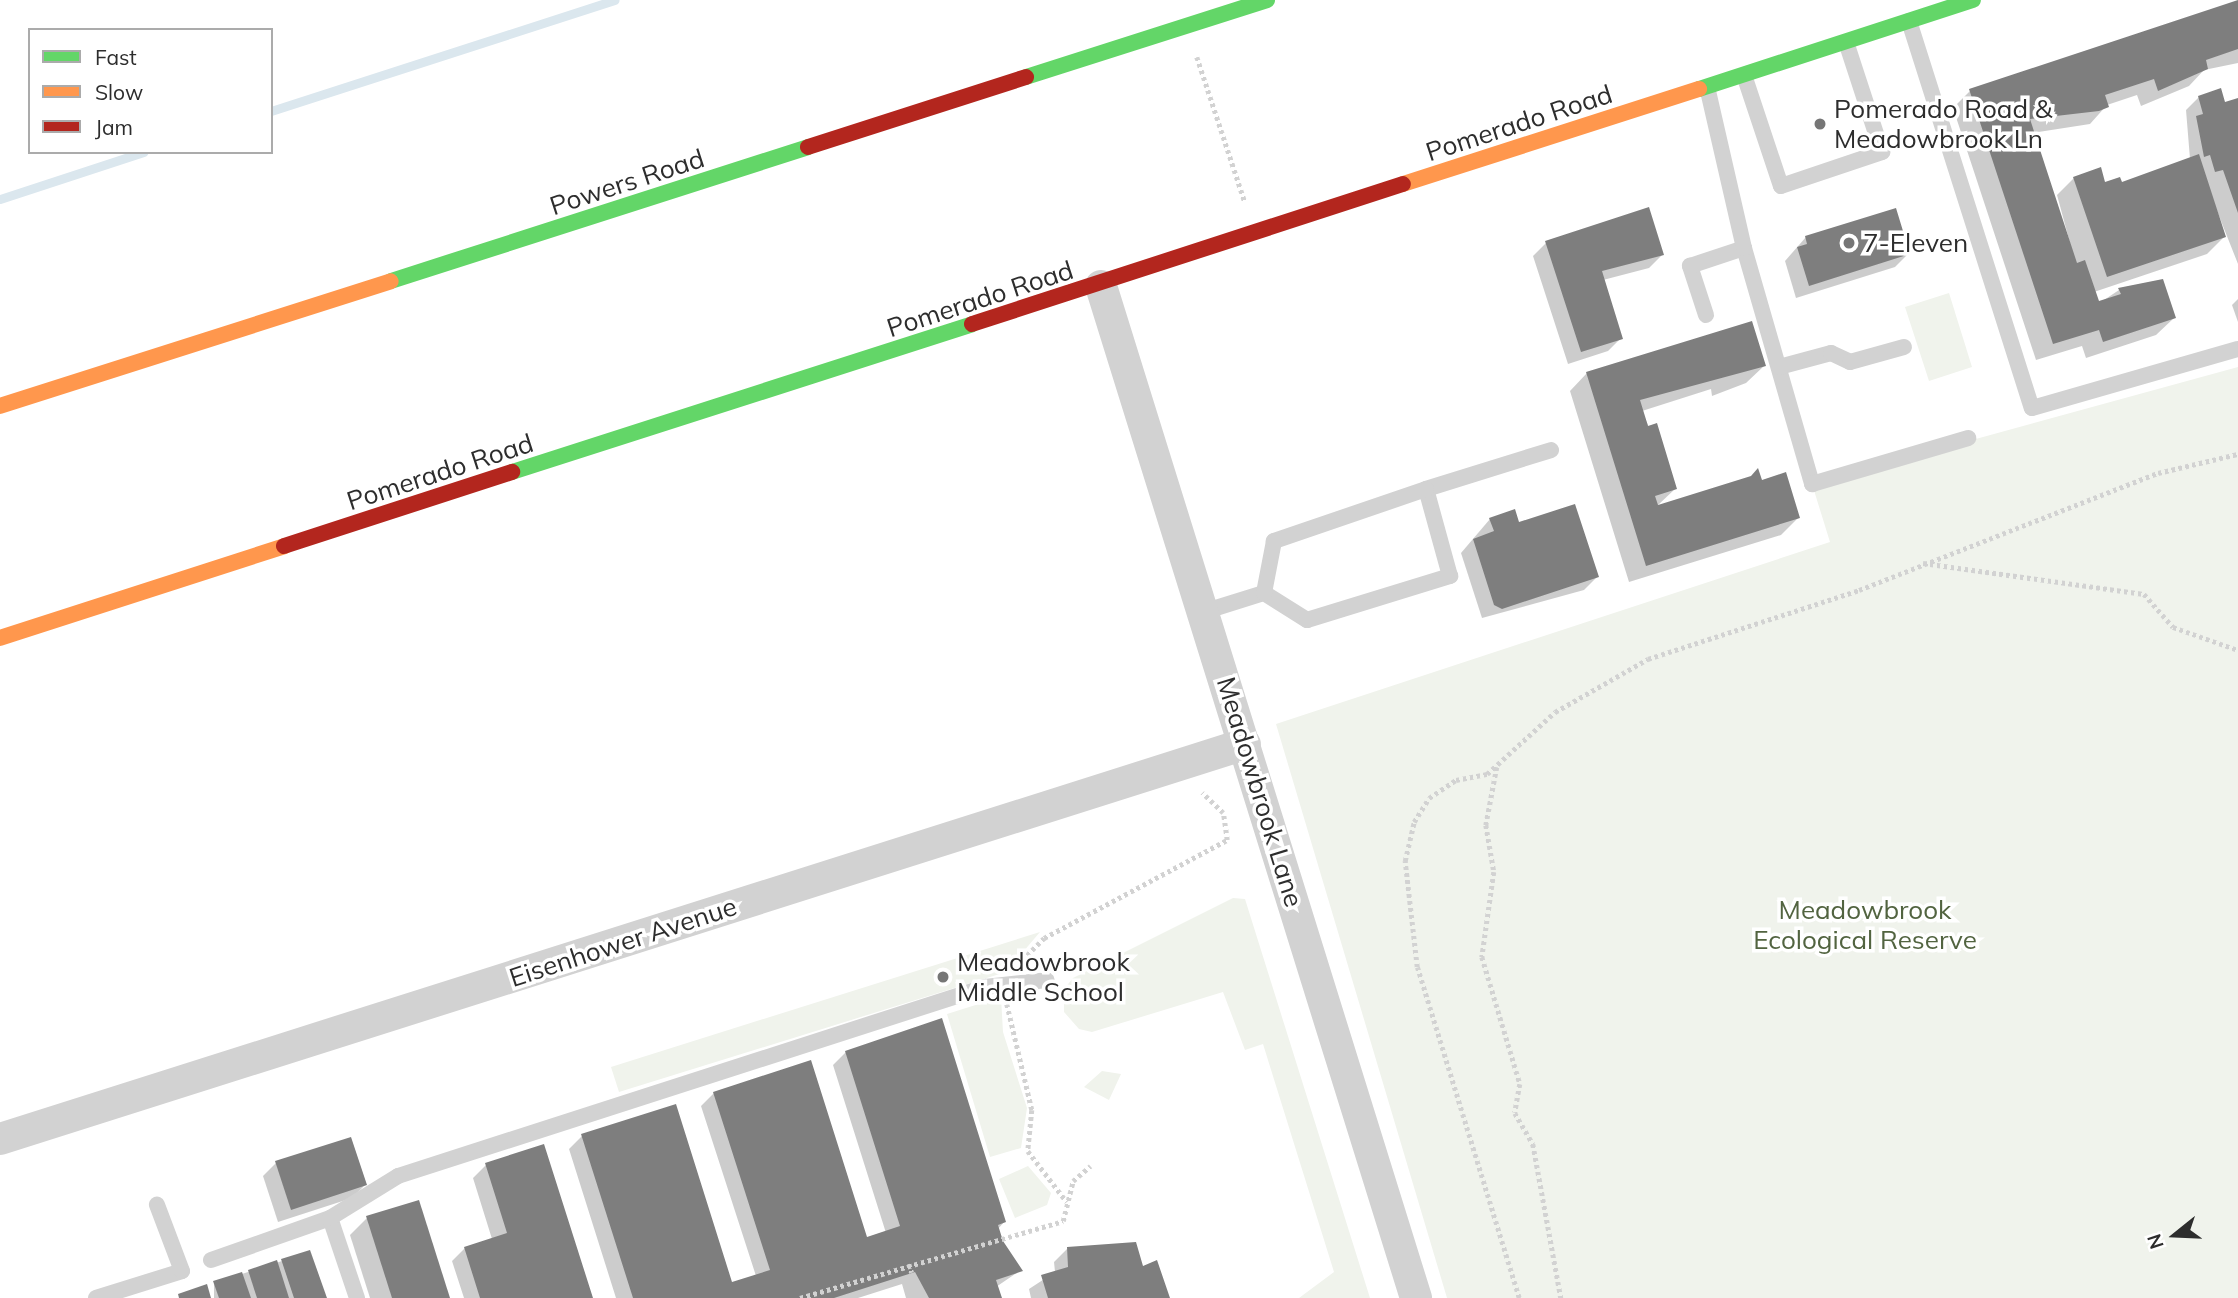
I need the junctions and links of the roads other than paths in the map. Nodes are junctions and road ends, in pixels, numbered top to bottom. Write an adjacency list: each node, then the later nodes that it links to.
1 (1267, 0): 13 (main road, Powers Road)
2 (1973, 0): 3 (main road, Pomerado Road)
3 (1909, 21): 4 (main road, Pomerado Road); 11 (lane)
4 (1846, 42): 5 (main road, Pomerado Road); 5 (lane)
5 (1744, 75): 6 (main road, Pomerado Road)
6 (1707, 88): 7 (lane); 8 (main road, Pomerado Road)
7 (1744, 248): 9 (lane); 12 (lane)
8 (1101, 286): 18 (street, Meadowbrook Lane); 19 (main road, Pomerado Road)
9 (1706, 315)
10 (1904, 347): 12 (lane)
11 (2238, 349)
12 (1779, 367): 14 (lane)
13 (0, 406)
14 (1968, 438)
15 (1551, 450): 16 (lane)
16 (1426, 489): 17 (lane); 17 (lane)
17 (1264, 593): 18 (lane)
18 (1203, 612): 20 (street, Meadowbrook Lane)
19 (0, 638)
20 (1245, 744): 22 (street, Eisenhower Avenue); 28 (street, Meadowbrook Lane)
21 (1047, 980): 24 (lane)
22 (0, 1139)
23 (157, 1206): 26 (lane)
24 (330, 1218): 25 (lane); 27 (lane)
25 (211, 1260)
26 (96, 1298)
27 (357, 1298)
28 (1416, 1298)

